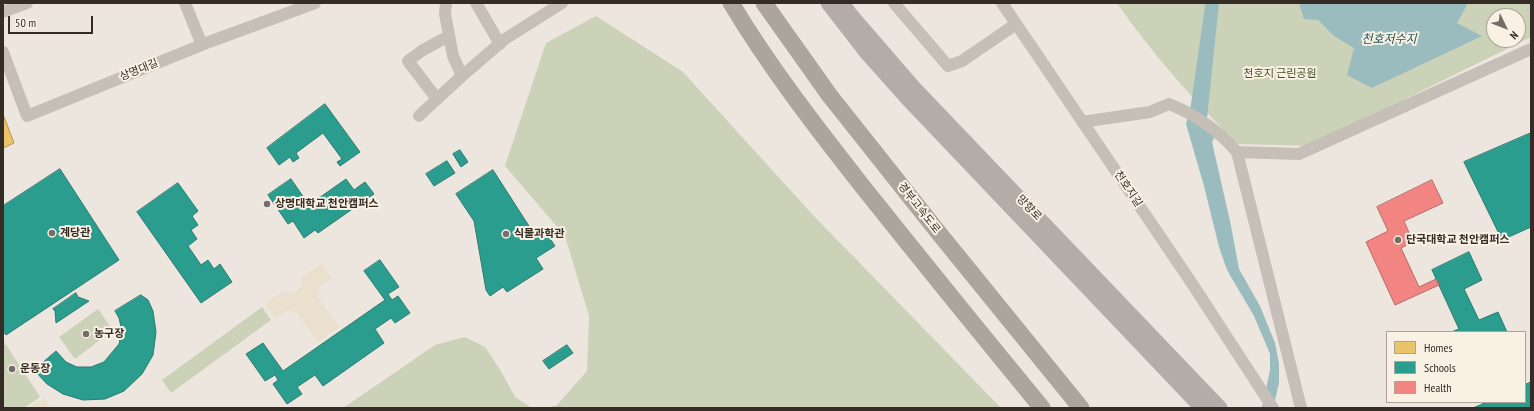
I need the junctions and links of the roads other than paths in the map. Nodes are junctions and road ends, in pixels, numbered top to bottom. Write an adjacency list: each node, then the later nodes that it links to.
1 (26, 3): 13 (street)
2 (185, 3): 17 (street)
3 (315, 3): 17 (street, 상명대길)
4 (446, 3): 15 (street)
5 (476, 3): 16 (street)
6 (562, 3): 16 (street)
7 (731, 3): 26 (highway)
8 (764, 3): 27 (highway, 경부고속도로)
9 (828, 3): 28 (main road, 망향로)
10 (842, 3): 29 (main road, 망향로)
11 (894, 3): 14 (street)
12 (1002, 3): 14 (street, 천호지길)
13 (3, 12)
14 (1016, 24): 23 (street, 천호지길)
15 (449, 36): 20 (street); 21 (street)
16 (500, 44): 20 (street)
17 (202, 45): 19 (street, 상명대길)
18 (1531, 49): 24 (street)
19 (3, 52)
20 (462, 76): 21 (street)
21 (437, 99): 22 (street)
22 (419, 116)
23 (1082, 122): 24 (street); 30 (street, 천호지길)
24 (1237, 152): 25 (street)
25 (1301, 407)
26 (1042, 408)
27 (1081, 408)
28 (1202, 408)
29 (1220, 408)
30 (1273, 408)

